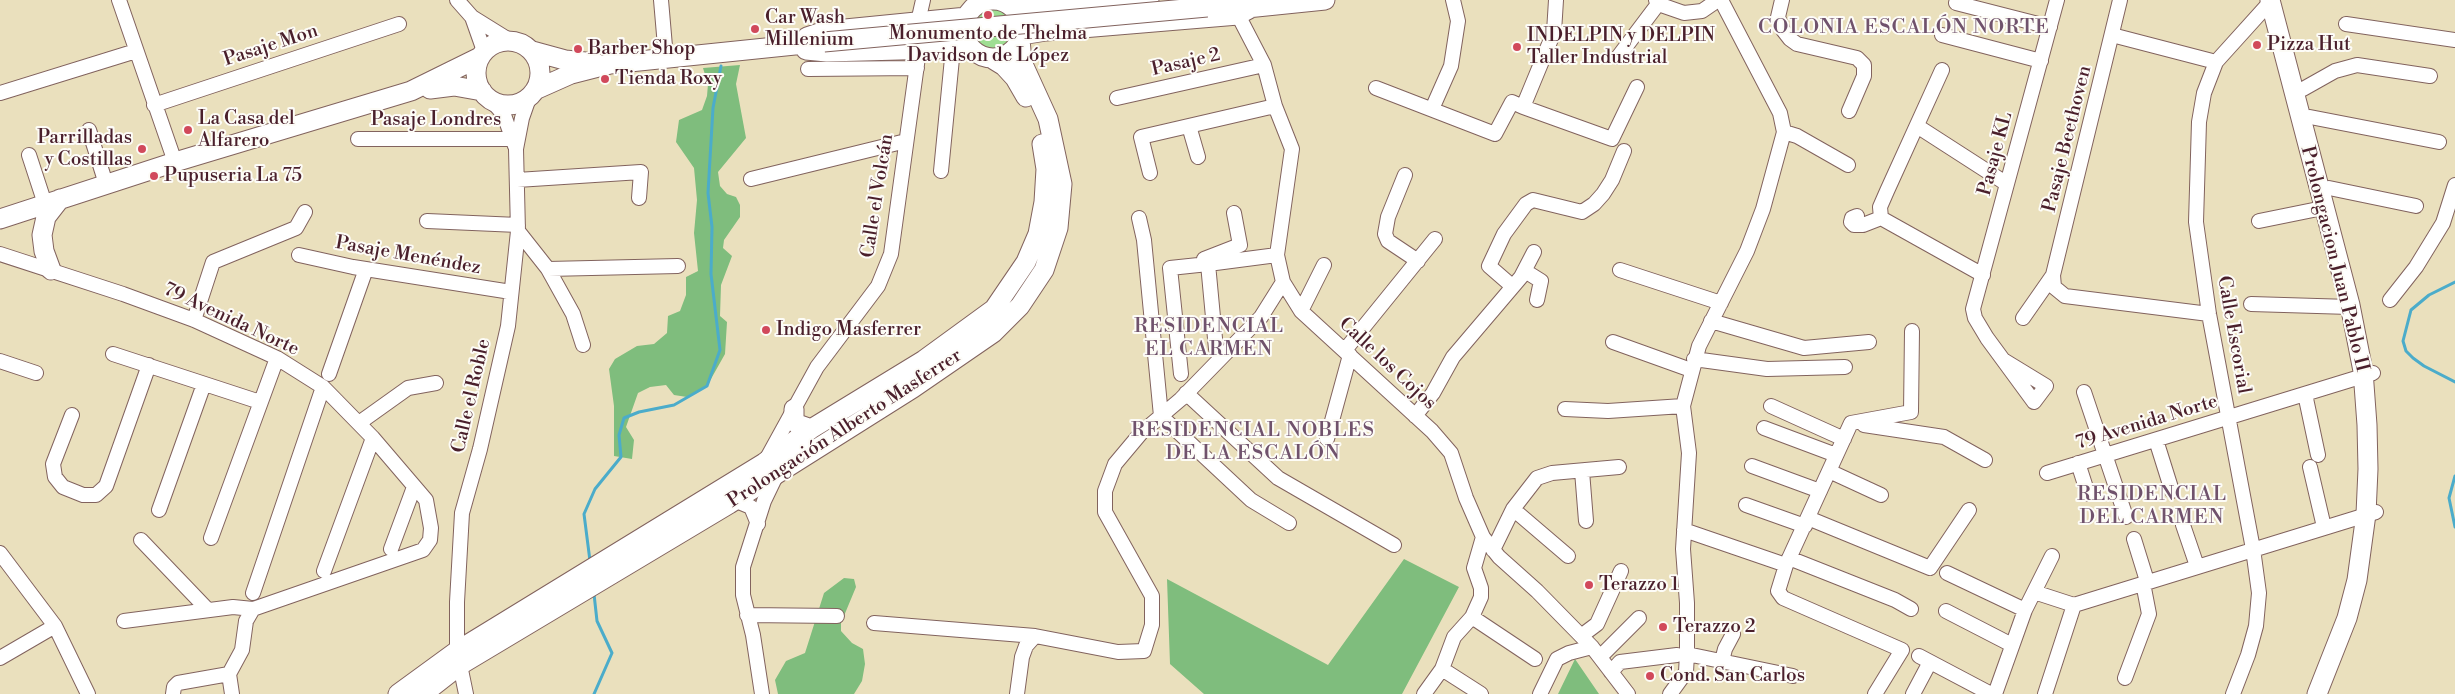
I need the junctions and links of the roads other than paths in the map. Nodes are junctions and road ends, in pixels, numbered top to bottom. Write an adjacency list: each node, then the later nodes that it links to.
1 (119, 0): 31 (street)
2 (457, 0): 19 (street)
3 (661, 0): 35 (street)
4 (923, 0): 20 (street)
5 (1149, 0): 14 (main road)
6 (1325, 0): 17 (main road)
7 (1453, 0): 56 (street)
8 (1556, 0): 55 (street)
9 (1720, 0): 15 (street); 62 (street)
10 (1782, 0): 57 (street)
11 (2058, 0): 23 (street, Pasaje KL)
12 (2120, 0): 25 (street, Pasaje Beethoven)
13 (2273, 0): 39 (street, Calle Escorial); 45 (main road, Prolongacion Juan Pablo II); 84 (main road, Prolongacion Juan Pablo II)
14 (1003, 2): 18 (main road); 26 (main road)
15 (1657, 2): 34 (street)
16 (1956, 3): 23 (street)
17 (1227, 8): 26 (main road); 29 (main road, bridge); 41 (street, Calle los Cojos)
18 (969, 9): 20 (main road); 30 (main road)
19 (472, 17): 27 (street); 33 (street)
20 (918, 22): 29 (main road)
21 (399, 24): 53 (street, Pasaje Mon)
22 (2346, 24): 28 (street)
23 (2050, 27): 38 (street, Pasaje KL)
24 (1942, 35): 38 (street)
25 (2112, 35): 39 (street); 109 (street, Pasaje Beethoven)
26 (1020, 37): 36 (main road); 170 (main road, Prolongación Alberto Masferrer)
27 (509, 40): 32 (main road); 33 (main road)
28 (2455, 40)
29 (778, 46): 35 (main road); 37 (main road)
30 (962, 48): 36 (main road); 37 (main road); 72 (street)
31 (136, 51): 49 (street); 53 (street)
32 (532, 51): 40 (main road); 50 (main road)
33 (482, 54): 48 (main road); 51 (main road)
34 (1618, 57)
35 (666, 58): 40 (main road)
36 (991, 58): 158 (main road, Prolongación Alberto Masferrer)
37 (918, 59): 42 (street); 64 (street, Calle el Volcán)
38 (2041, 62): 78 (street, Pasaje KL)
39 (2216, 62): 119 (street, Calle Escorial)
40 (610, 64): 50 (main road)
41 (1264, 65): 52 (street, Pasaje 2); 54 (street, Calle los Cojos)
42 (808, 68)
43 (1942, 70): 60 (street)
44 (2430, 76): 45 (street)
45 (2310, 85): 58 (main road, Prolongacion Juan Pablo II)
46 (1637, 87): 55 (street)
47 (1376, 88): 56 (street)
48 (411, 91): 51 (main road); 70 (main road)
49 (0, 93)
50 (532, 94): 51 (main road); 66 (street, Calle el Roble)
51 (486, 96): 66 (street, Calle el Roble)
52 (1117, 98)
53 (154, 105): 70 (street)
54 (1276, 106): 59 (street); 98 (street, Calle los Cojos)
55 (1523, 107): 56 (street)
56 (1432, 109)
57 (1849, 111)
58 (2310, 117): 65 (street); 80 (main road, Prolongacion Juan Pablo II)
59 (1189, 126): 69 (street); 73 (street)
60 (1917, 126): 78 (street); 89 (street)
61 (89, 130): 77 (street)
62 (1784, 132): 71 (street); 115 (street)
63 (358, 139): 66 (street, Pasaje Londres)
64 (906, 141): 75 (street); 149 (street, Calle el Volcán)
65 (2439, 142)
66 (515, 144): 76 (street, Calle el Roble)
67 (1624, 151): 111 (street)
68 (29, 155): 82 (street)
69 (1198, 157)
70 (175, 162): 77 (main road)
71 (1848, 165)
72 (940, 172)
73 (1150, 172)
74 (1405, 175): 100 (street)
75 (751, 179)
76 (517, 180): 81 (street); 93 (street, Calle el Roble)
77 (106, 184): 82 (main road)
78 (2007, 184): 108 (street, Pasaje KL)
79 (2455, 185): 114 (street)
80 (2330, 188): 83 (street); 139 (main road, Prolongacion Juan Pablo II)
81 (639, 198)
82 (53, 202): 90 (main road); 105 (main road)
83 (2416, 206)
84 (2323, 208): 92 (street); 117 (main road, Prolongacion Juan Pablo II)
85 (304, 212): 121 (street)
86 (1234, 213): 99 (street)
87 (1857, 216): 89 (street)
88 (1139, 218): 152 (street)
89 (1880, 218): 108 (street)
90 (0, 220)
91 (427, 221): 93 (street)
92 (2259, 221)
93 (518, 228): 104 (street); 112 (street, Calle el Roble)
94 (1435, 240): 100 (street)
95 (1534, 252): 107 (street)
96 (0, 254): 105 (street, 79 Avenida Norte)
97 (299, 255): 103 (street, Pasaje Menéndez)
98 (1277, 255): 99 (street); 110 (street, Calle los Cojos)
99 (1205, 261): 127 (street); 138 (street)
100 (1418, 261): 128 (street)
101 (1324, 265): 118 (street)
102 (678, 266): 104 (street)
103 (366, 269): 112 (street, Pasaje Menéndez); 137 (street)
104 (548, 269): 126 (street)
105 (51, 270): 121 (street, 79 Avenida Norte)
106 (1620, 270): 115 (street)
107 (1526, 271): 111 (street); 113 (street)
108 (1983, 275): 132 (street, Pasaje KL)
109 (2053, 281): 119 (street); 120 (street)
110 (1282, 282): 118 (street, Calle los Cojos); 144 (street)
111 (1512, 286): 153 (street)
112 (511, 292): 233 (street, Calle el Roble)
113 (1537, 300)
114 (2390, 300)
115 (1721, 303): 122 (street)
116 (2251, 304): 117 (street)
117 (2350, 307): 139 (main road, Prolongacion Juan Pablo II)
118 (1302, 311): 128 (street, Calle los Cojos)
119 (2209, 314): 154 (street, Calle Escorial)
120 (2023, 318)
121 (194, 320): 130 (street, 79 Avenida Norte)
122 (1711, 321): 125 (street); 134 (street)
123 (1912, 331): 156 (street)
124 (1613, 342): 134 (street)
125 (1869, 342)
126 (583, 345)
127 (1216, 349)
128 (1347, 353): 153 (street, Calle los Cojos); 160 (street)
129 (113, 354): 133 (street)
130 (277, 358): 142 (street, 79 Avenida Norte); 146 (street)
131 (0, 361): 136 (street)
132 (2005, 361)
133 (149, 365): 141 (street); 151 (street)
134 (1693, 365): 135 (street); 147 (street)
135 (1845, 367)
136 (36, 373)
137 (330, 374)
138 (1181, 374)
139 (2368, 375): 145 (street, 79 Avenida Norte); 185 (main road, Prolongacion Juan Pablo II)
140 (436, 383): 155 (street)
141 (204, 384): 146 (street); 183 (street)
142 (323, 388): 155 (street, 79 Avenida Norte); 212 (street)
143 (2084, 392): 164 (street)
144 (1186, 393): 152 (street); 198 (street)
145 (2305, 394): 154 (street, 79 Avenida Norte); 165 (street)
146 (260, 402): 195 (street)
147 (1683, 406): 150 (street); 193 (street)
148 (1771, 406): 161 (street)
149 (794, 409): 158 (main road); 170 (street, Calle el Volcán)
150 (1565, 409)
151 (72, 415)
152 (1161, 416): 189 (street); 227 (street)
153 (1416, 416): 194 (street, Calle los Cojos)
154 (2229, 418): 162 (street, 79 Avenida Norte); 200 (street, Calle Escorial)
155 (359, 423): 159 (street, 79 Avenida Norte)
156 (1850, 423): 161 (street); 166 (street)
157 (1764, 428): 163 (street)
158 (810, 429): 170 (main road, Prolongación Alberto Masferrer)
159 (374, 438): 175 (street, 79 Avenida Norte); 207 (street)
160 (1327, 439)
161 (1844, 439): 163 (street)
162 (2156, 440): 164 (street, 79 Avenida Norte); 176 (street)
163 (1836, 455): 173 (street)
164 (2105, 455): 167 (street, 79 Avenida Norte); 186 (street)
165 (2318, 455)
166 (1986, 460)
167 (2078, 463): 174 (street, 79 Avenida Norte); 178 (street)
168 (1752, 466): 177 (street)
169 (2310, 467): 192 (street)
170 (772, 468): 180 (main road, Prolongación Alberto Masferrer); 190 (street, Calle el Volcán); 233 (main road, Prolongación Alberto Masferrer)
171 (1618, 468): 172 (street)
172 (1582, 471): 182 (street); 187 (street)
173 (1829, 471): 177 (street); 179 (street)
174 (2047, 473)
175 (414, 487): 199 (street); 214 (street, 79 Avenida Norte)
176 (2172, 490)
177 (1820, 491): 188 (street)
178 (2088, 494)
179 (1881, 495)
180 (731, 502): 190 (street); 233 (main road, Prolongación Alberto Masferrer)
181 (1746, 505): 188 (street)
182 (1513, 509): 201 (street); 202 (street)
183 (159, 510)
184 (1969, 510): 188 (street)
185 (2371, 513): 192 (street); 260 (main road, Prolongacion Juan Pablo II); 261 (main road, Prolongacion Juan Pablo II)
186 (2126, 517)
187 (1586, 521)
188 (1807, 522): 205 (street)
189 (1289, 523)
190 (758, 524): 219 (street, Calle el Volcán)
191 (2182, 525): 206 (street)
192 (2324, 527): 200 (street)
193 (1684, 530): 205 (street); 231 (street)
194 (1483, 537): 201 (street, Calle los Cojos); 221 (street)
195 (211, 538)
196 (141, 540): 216 (street)
197 (2134, 540): 210 (street)
198 (1394, 545)
199 (391, 549)
200 (2254, 549): 206 (street); 259 (street, Calle Escorial)
201 (1493, 550): 228 (street, Calle los Cojos)
202 (1568, 556)
203 (2052, 556): 211 (street)
204 (2, 560): 225 (street)
205 (1788, 561): 215 (street); 254 (street)
206 (2197, 566): 210 (street)
207 (324, 571)
208 (1622, 571): 228 (street)
209 (1947, 573): 217 (street)
210 (2145, 582): 213 (street); 240 (street)
211 (2034, 592): 213 (street); 217 (street)
212 (254, 593)
213 (2074, 605): 258 (street)
214 (253, 609): 216 (street); 238 (street)
215 (1911, 609)
216 (208, 610): 223 (street)
217 (2025, 610): 229 (street)
218 (1946, 611): 229 (street)
219 (747, 615): 220 (street); 247 (street, Calle el Volcán)
220 (837, 616)
221 (1472, 617): 234 (street); 236 (street)
222 (1639, 618): 230 (street)
223 (124, 621)
224 (874, 623): 227 (street)
225 (55, 626): 232 (street); 241 (street)
226 (1733, 634): 235 (street)
227 (1035, 636): 248 (street)
228 (1581, 636): 230 (street, Calle los Cojos)
229 (2012, 645): 257 (street)
230 (1596, 652): 237 (street, Calle los Cojos); 251 (street)
231 (1682, 655): 235 (street); 237 (street); 253 (street)
232 (0, 658)
233 (458, 658): 244 (main road, Prolongación Alberto Masferrer); 245 (main road, Prolongación Alberto Masferrer); 246 (street, Calle el Roble)
234 (1535, 659)
235 (1722, 661): 239 (street)
236 (1442, 670): 249 (street); 250 (street)
237 (1611, 672): 252 (street, Calle los Cojos)
238 (229, 674): 242 (street); 243 (street)
239 (1793, 676)
240 (2125, 678)
241 (88, 694)
242 (173, 694)
243 (232, 694)
244 (398, 694)
245 (423, 694)
246 (466, 694)
247 (762, 694)
248 (1017, 694)
249 (1424, 694)
250 (1481, 694)
251 (1540, 694)
252 (1628, 694)
253 (1670, 694)
254 (1875, 694)
255 (1913, 694): 256 (street)
256 (1991, 694)
257 (1996, 694)
258 (2045, 694)
259 (2233, 694)
260 (2318, 694)
261 (2330, 694)

